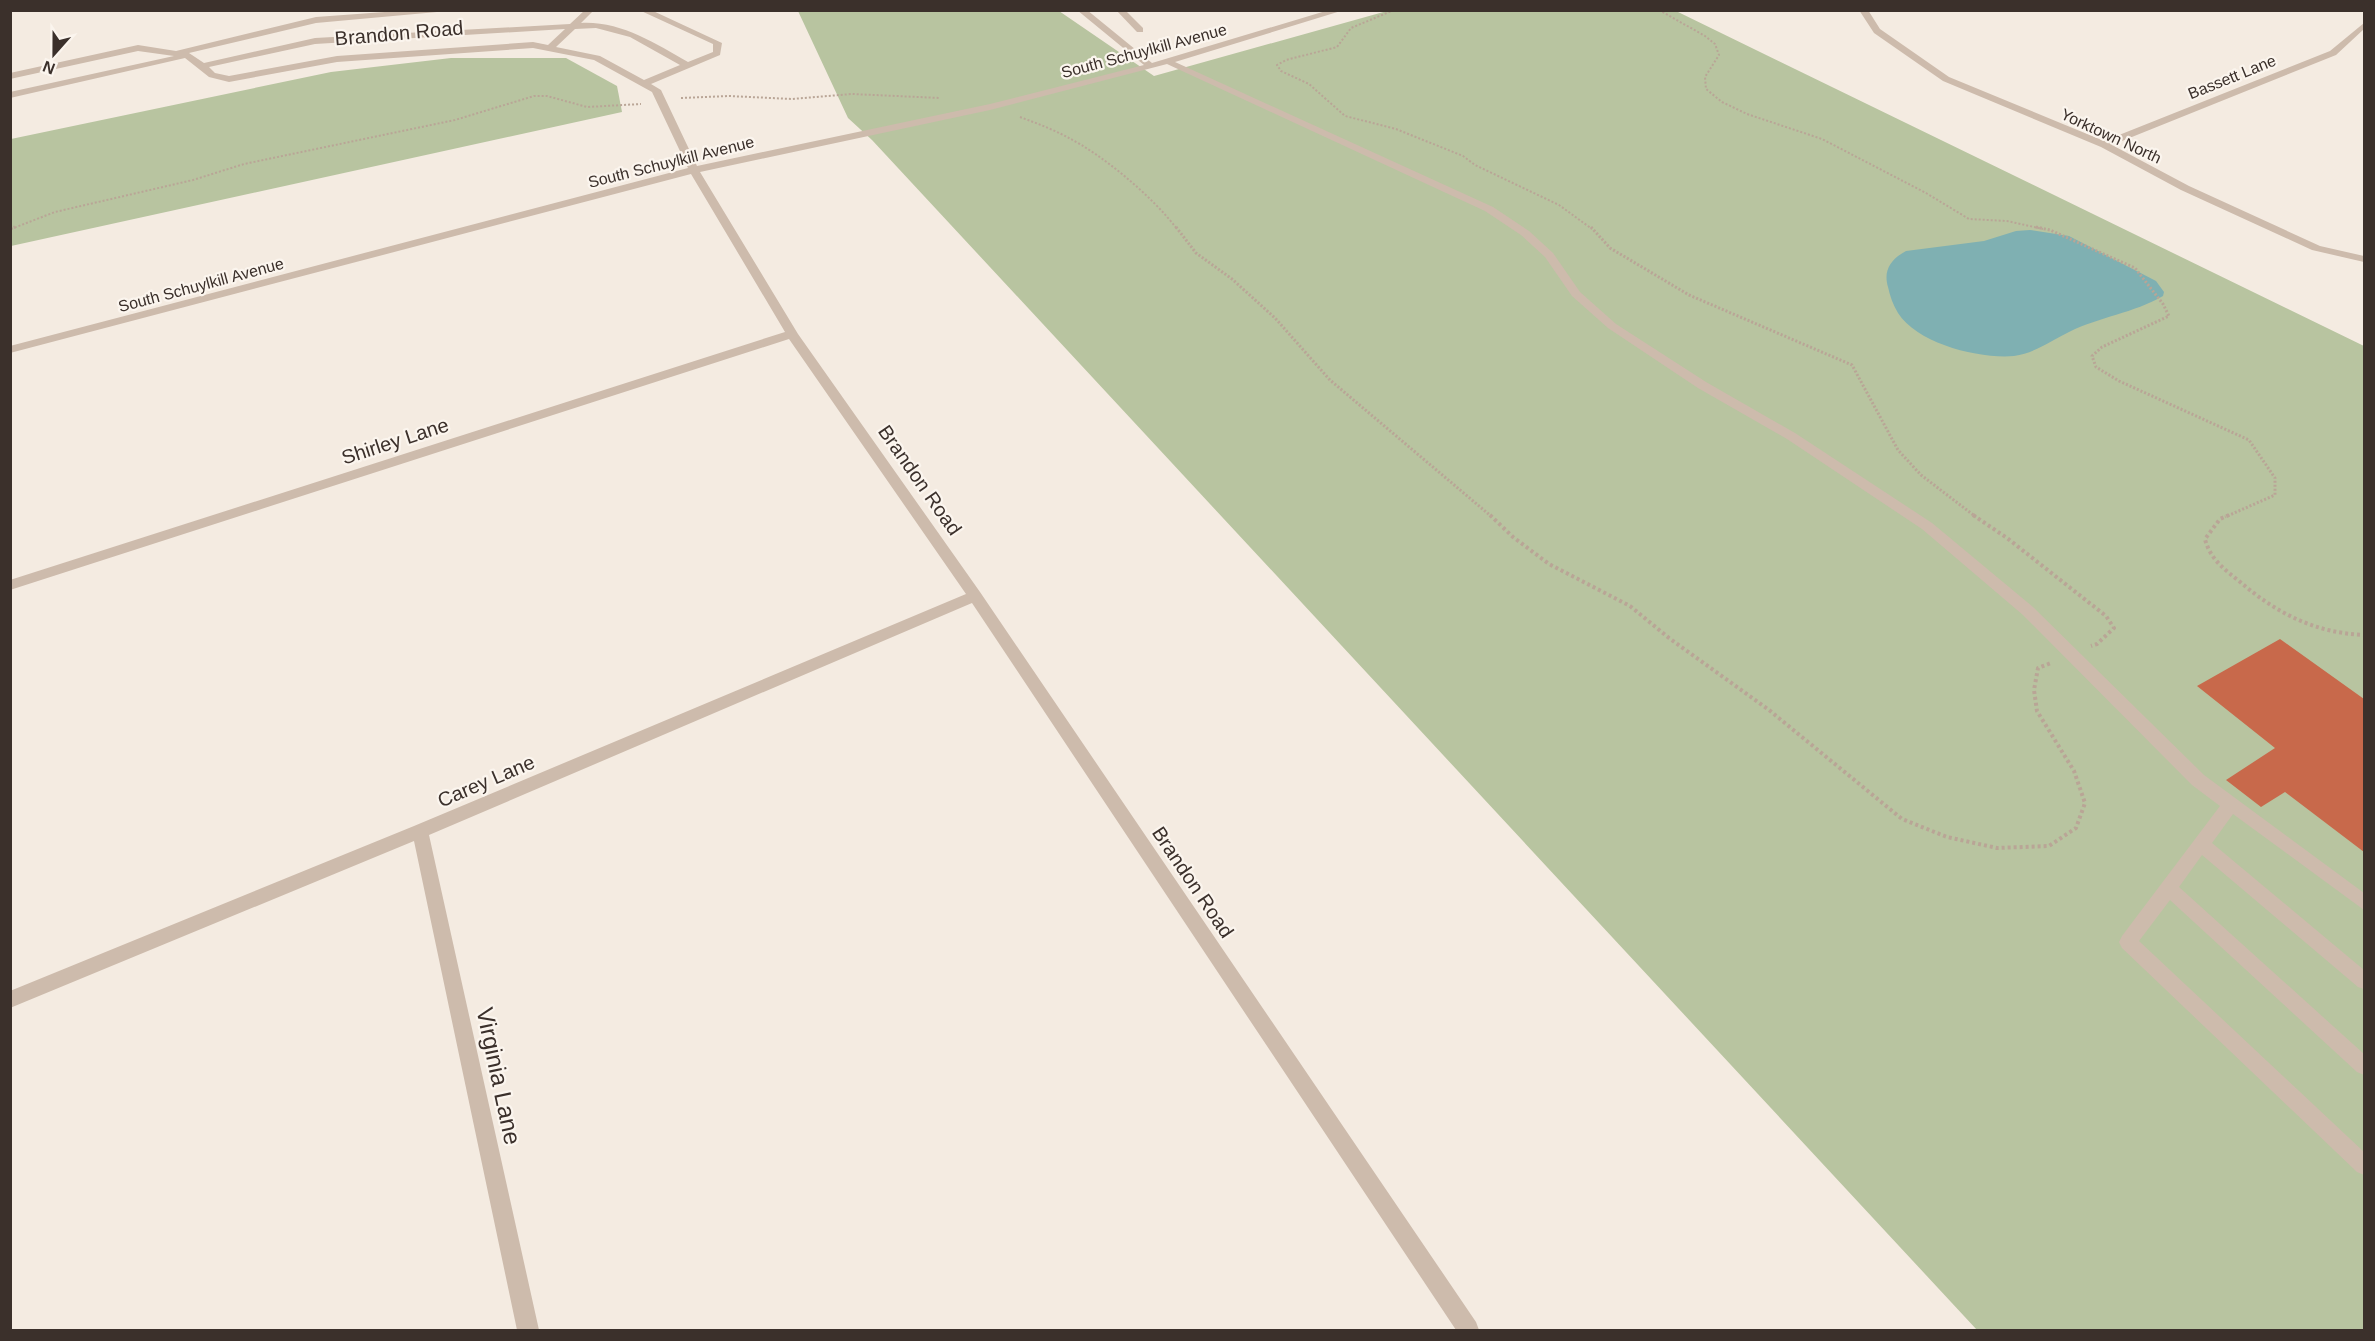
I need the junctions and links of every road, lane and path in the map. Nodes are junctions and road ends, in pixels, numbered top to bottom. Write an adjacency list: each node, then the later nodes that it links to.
1 (455, 10): 11 (street)
2 (590, 10): 12 (street)
3 (643, 10): 19 (street)
4 (1120, 10): 13 (street)
5 (1340, 10): 18 (street, South Schuylkill Avenue)
6 (1394, 10): 37 (path)
7 (1659, 10): 36 (path)
8 (1863, 10): 28 (street, Yorktown North)
9 (1084, 11): 21 (street)
10 (2364, 25): 28 (street, Bassett Lane)
11 (379, 26): 12 (street); 15 (street); 17 (street); 20 (street)
12 (574, 26): 14 (street); 19 (street)
13 (1140, 30)
14 (551, 47): 17 (street, Brandon Road); 23 (street, Brandon Road)
15 (176, 53): 16 (street, Brandon Road); 22 (street, Brandon Road)
16 (187, 55): 20 (street, Brandon Road); 24 (street)
17 (359, 56): 20 (street, Brandon Road)
18 (1167, 61): 21 (street, South Schuylkill Avenue); 37 (street)
19 (687, 65): 23 (street)
20 (203, 66)
21 (1151, 66): 27 (street, South Schuylkill Avenue)
22 (10, 76)
23 (645, 83): 26 (street, Brandon Road)
24 (10, 95)
25 (947, 98): 26 (path)
26 (661, 101): 29 (street, Brandon Road); 30 (path)
27 (990, 107): 29 (street, South Schuylkill Avenue); 37 (path)
28 (2104, 145): 31 (street, Yorktown North)
29 (694, 170): 32 (street, Brandon Road); 33 (street, South Schuylkill Avenue)
30 (10, 229)
31 (2364, 259)
32 (792, 334): 34 (street, Shirley Lane); 35 (street, Brandon Road)
33 (10, 350)
34 (10, 585)
35 (975, 596): 39 (street, Carey Lane); 48 (street, Brandon Road)
36 (2364, 635)
37 (2072, 655): 38 (street)
38 (2231, 804): 40 (street); 42 (street)
39 (420, 831): 44 (street, Carey Lane); 47 (street, Virginia Lane)
40 (2201, 844): 41 (street); 43 (street)
41 (2169, 888): 45 (street); 46 (street)
42 (2364, 902)
43 (2364, 981)
44 (10, 1000)
45 (2364, 1066)
46 (2364, 1165)
47 (528, 1330)
48 (1468, 1330)

